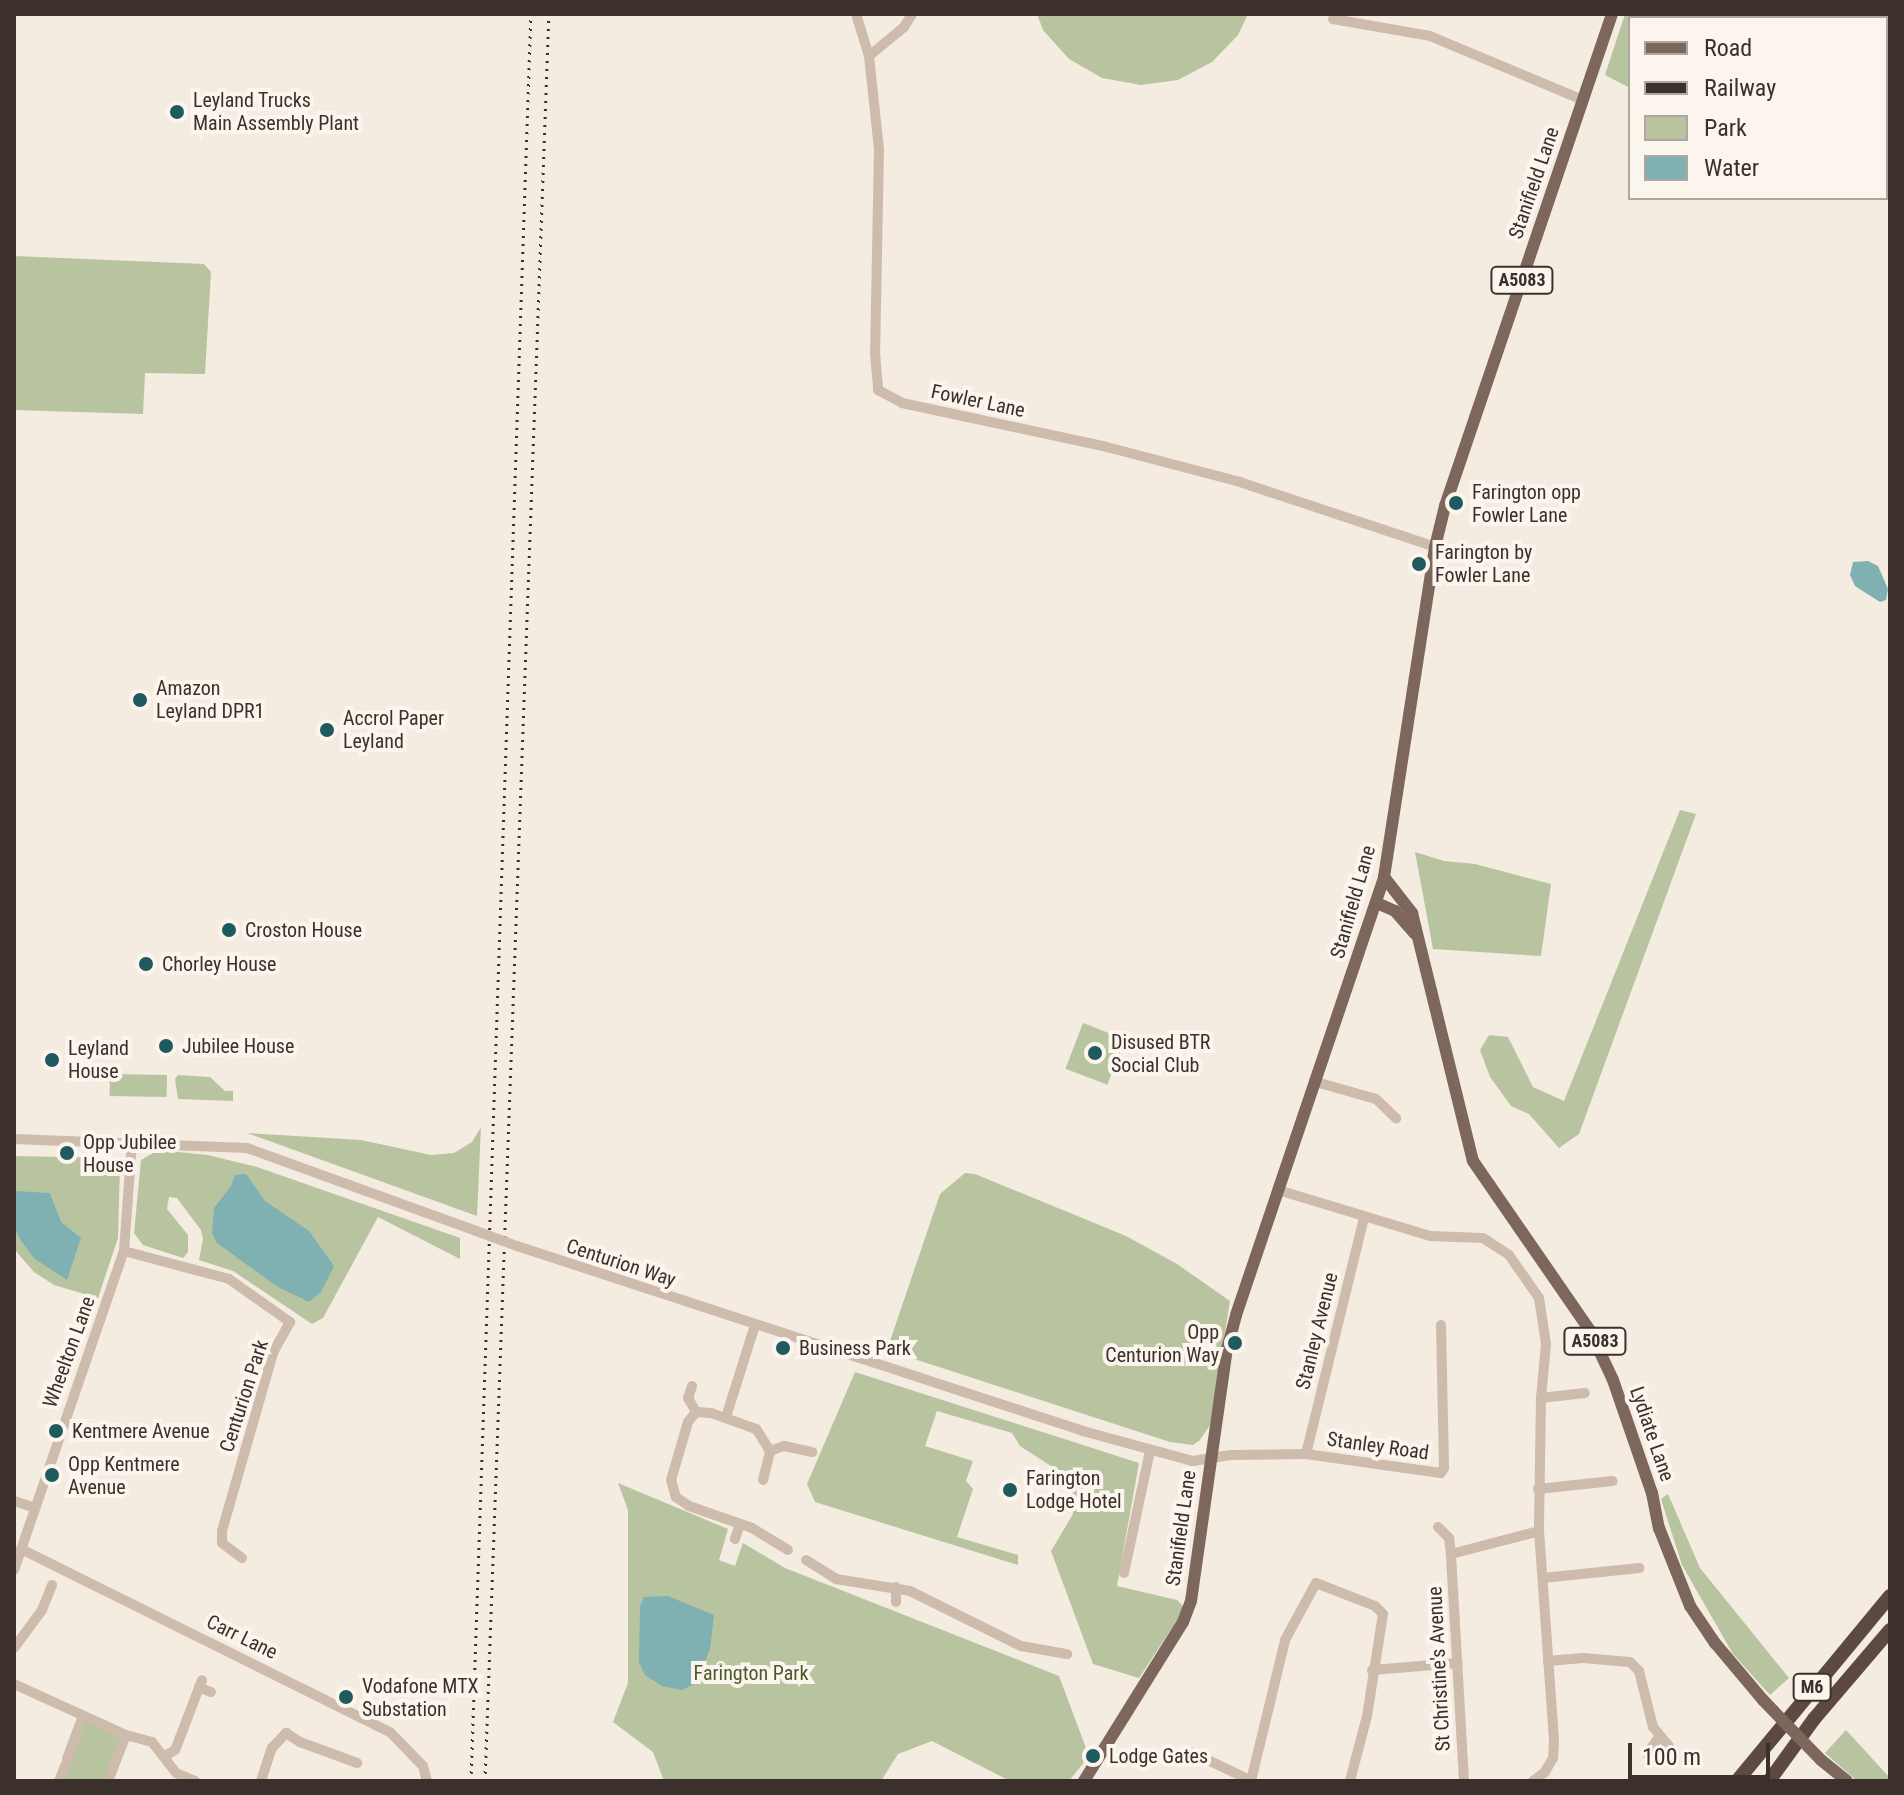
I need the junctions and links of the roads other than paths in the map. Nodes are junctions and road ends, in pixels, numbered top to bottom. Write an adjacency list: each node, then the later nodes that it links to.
1 (856, 14): 5 (street, Fowler Lane)
2 (912, 14): 5 (street)
3 (1612, 14): 6 (main road, Stanifield Lane / A5083)
4 (1333, 19): 6 (street)
5 (869, 56): 7 (street, Fowler Lane)
6 (1583, 100): 7 (main road, Stanifield Lane / A5083)
7 (1435, 547): 8 (main road, Stanifield Lane / A5083)
8 (1384, 877): 9 (main road, Stanifield Lane / A5083); 10 (main road, Lydiate Lane / A5083)
9 (1377, 903): 10 (main road, Lydiate Lane / A5083); 11 (main road, Stanifield Lane)
10 (1417, 937): 80 (main road, Lydiate Lane / A5083, bridge)
11 (1316, 1082): 12 (street); 15 (main road, Stanifield Lane)
12 (1396, 1118)
13 (14, 1139): 14 (street, Centurion Way)
14 (132, 1141): 17 (street, Wheelton Lane); 18 (street, Centurion Way, bridge)
15 (1278, 1190): 16 (street); 29 (main road, Stanifield Lane)
16 (1364, 1217): 22 (street); 28 (street, Stanley Avenue)
17 (124, 1251): 34 (street, Wheelton Lane); 42 (street, Centurion Park)
18 (755, 1325): 24 (street); 26 (street, Centurion Way)
19 (1441, 1325): 28 (street, Stanley Road)
20 (692, 1386): 23 (street)
21 (1585, 1393): 22 (street)
22 (1541, 1398): 32 (street)
23 (696, 1412): 24 (street); 35 (street)
24 (726, 1417): 25 (street)
25 (770, 1451): 27 (street); 30 (street)
26 (1150, 1451): 29 (street, Centurion Way); 46 (street)
27 (812, 1452)
28 (1306, 1454): 29 (street, Stanley Road)
29 (1211, 1460): 73 (main road, Stanifield Lane)
30 (763, 1480)
31 (1613, 1481): 32 (street)
32 (1538, 1489): 37 (street)
33 (14, 1501): 34 (street)
34 (35, 1508): 39 (street, Wheelton Lane)
35 (740, 1524): 38 (street); 40 (street)
36 (1438, 1527): 41 (street, St Christine's Avenue)
37 (1539, 1531): 41 (street); 47 (street)
38 (735, 1539)
39 (21, 1549): 45 (street, Wheelton Lane); 72 (street, Carr Lane)
40 (788, 1550)
41 (1451, 1554): 56 (street, St Christine's Avenue)
42 (242, 1558)
43 (806, 1560): 49 (street)
44 (1639, 1568): 47 (street)
45 (14, 1570)
46 (1124, 1573)
47 (1543, 1578): 55 (street)
48 (52, 1585): 53 (street)
49 (896, 1587): 51 (street); 54 (street)
50 (1890, 1596): 78 (highway, M6)
51 (896, 1602)
52 (1890, 1630): 79 (highway, M6)
53 (14, 1648)
54 (1067, 1654)
55 (1548, 1661): 62 (street); 77 (street)
56 (1458, 1663): 57 (street); 76 (street, St Christine's Avenue)
57 (1372, 1670): 74 (street); 75 (street)
58 (14, 1684): 60 (street)
59 (211, 1692): 66 (street)
60 (83, 1716): 61 (street); 68 (street)
61 (126, 1735): 66 (street); 69 (street)
62 (1659, 1737): 63 (street); 65 (street)
63 (1670, 1747)
64 (1191, 1752): 74 (street)
65 (1647, 1754)
66 (165, 1756): 70 (street)
67 (357, 1763): 71 (street)
68 (59, 1781)
69 (108, 1781)
70 (195, 1781)
71 (261, 1781)
72 (427, 1781)
73 (1084, 1781)
74 (1252, 1781)
75 (1350, 1781)
76 (1464, 1781)
77 (1533, 1781)
78 (1737, 1781)
79 (1769, 1781)
80 (1847, 1781)

